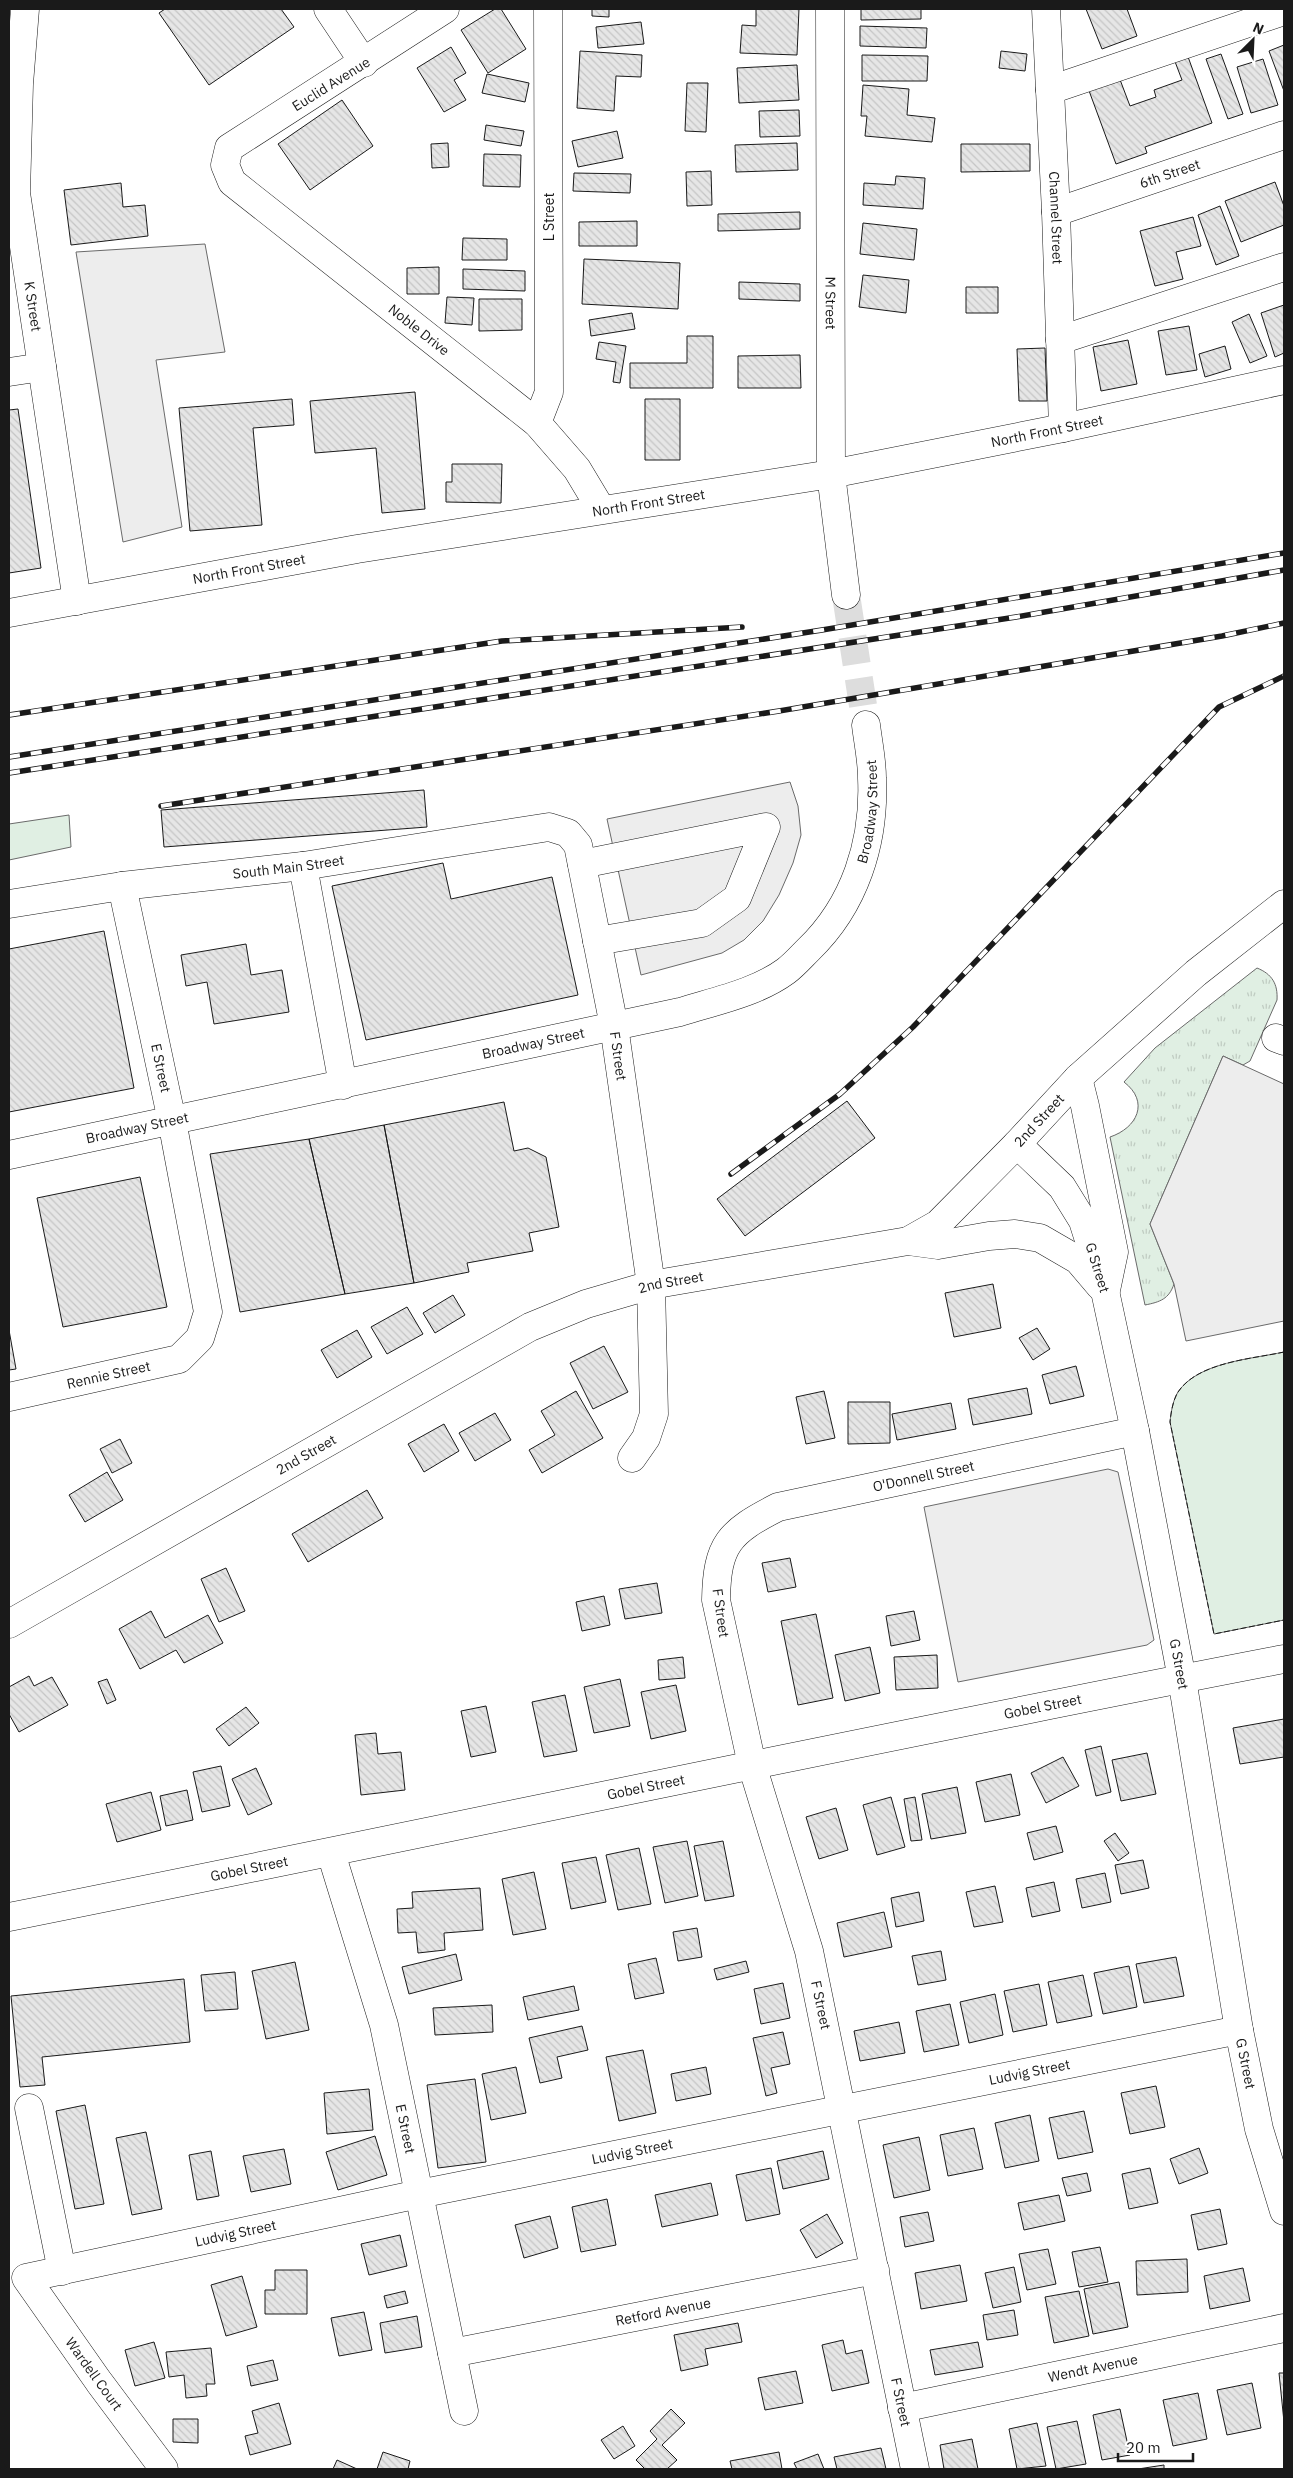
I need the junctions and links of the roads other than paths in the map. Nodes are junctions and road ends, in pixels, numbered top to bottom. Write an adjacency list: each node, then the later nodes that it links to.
1 (25, 9): 9 (street, K Street)
2 (328, 9): 8 (street)
3 (445, 9): 8 (street, Euclid Avenue)
4 (548, 9): 19 (street, L Street)
5 (830, 9): 21 (street, M Street)
6 (1046, 9): 10 (street, Channel Street)
7 (1284, 11): 10 (street)
8 (364, 63): 12 (street, Euclid Avenue)
9 (14, 84): 16 (street, K Street)
10 (1050, 90): 13 (street, Channel Street)
11 (1284, 135): 13 (street, 6th Street)
12 (225, 165): 19 (street, Noble Drive)
13 (1056, 212): 15 (street, Channel Street)
14 (1284, 267): 15 (street)
15 (1060, 340): 20 (street, Channel Street)
16 (42, 367): 17 (street); 24 (street, K Street)
17 (9, 372)
18 (1284, 380): 20 (street, North Front Street)
19 (537, 423): 22 (street, Noble Drive)
20 (1063, 428): 21 (street, North Front Street)
21 (831, 474): 22 (street, North Front Street); 23 (street, M Street)
22 (601, 509): 24 (street, North Front Street)
23 (846, 595)
24 (77, 601): 25 (street, North Front Street)
25 (9, 613)
26 (866, 725): 34 (street, Broadway Street)
27 (568, 833): 28 (street, F Street); 29 (street, South Main Street)
28 (582, 864): 33 (street, F Street); 33 (street)
29 (304, 866): 30 (street, South Main Street); 36 (street)
30 (122, 886): 31 (street, South Main Street); 37 (street, E Street)
31 (9, 904)
32 (1284, 904): 35 (street, 2nd Street)
33 (597, 940): 34 (street, F Street)
34 (614, 1026): 36 (street, Broadway Street); 41 (street, F Street)
35 (1078, 1078): 38 (street, 2nd Street); 42 (street)
36 (343, 1085): 37 (street, Broadway Street)
37 (172, 1122): 39 (street, Broadway Street); 43 (street, E Street)
38 (1017, 1144): 40 (street, 2nd Street); 42 (street, G Street)
39 (9, 1155)
40 (908, 1241): 41 (street, 2nd Street); 42 (street)
41 (650, 1285): 46 (street, F Street); 48 (street, 2nd Street)
42 (1105, 1291): 45 (street, G Street)
43 (200, 1338): 44 (street, Rennie Street)
44 (9, 1397)
45 (1135, 1431): 47 (street, O'Donnell Street); 50 (street, G Street)
46 (632, 1458)
47 (725, 1546): 51 (street, F Street)
48 (9, 1624)
49 (1284, 1659): 50 (street, Gobel Street)
50 (1182, 1678): 51 (street, Gobel Street); 54 (street, G Street)
51 (752, 1765): 52 (street, Gobel Street); 56 (street, F Street)
52 (331, 1853): 53 (street, Gobel Street); 57 (street, E Street)
53 (9, 1917)
54 (1239, 2030): 56 (street, Ludvig Street); 58 (street, G Street)
55 (29, 2108): 59 (street)
56 (843, 2110): 57 (street, Ludvig Street); 60 (street, F Street)
57 (419, 2194): 59 (street, Ludvig Street); 63 (street, E Street)
58 (1284, 2210)
59 (62, 2270): 61 (street, Ludvig Street)
60 (875, 2270): 63 (street, Retford Avenue); 64 (street, F Street)
61 (26, 2278): 66 (street, Wardell Court)
62 (1284, 2328): 64 (street, Wendt Avenue)
63 (452, 2353): 65 (street, E Street)
64 (902, 2408): 67 (street, F Street)
65 (464, 2411)
66 (164, 2469)
67 (915, 2469)

